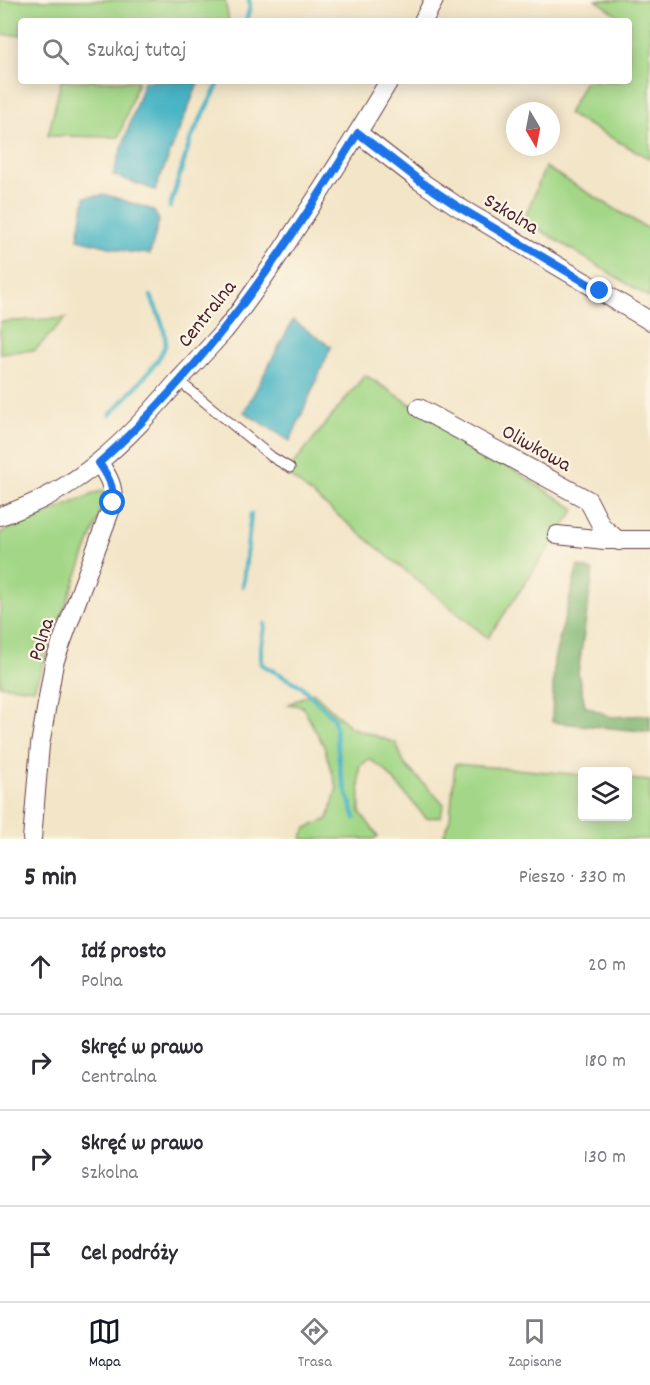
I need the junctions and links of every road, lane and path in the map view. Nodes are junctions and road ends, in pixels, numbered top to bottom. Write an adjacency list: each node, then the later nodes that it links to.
1 (434, 0): 2 (street)
2 (425, 18)
3 (387, 84): 4 (street, Centralna)
4 (358, 133): 5 (street, Szkolna); 6 (street, Centralna)
5 (650, 321)
6 (179, 381): 8 (street, Centralna); 9 (lane)
7 (419, 408): 13 (street, Oliwkowa)
8 (99, 463): 10 (street, Centralna); 14 (street, Polna)
9 (290, 468)
10 (0, 516)
11 (557, 536): 13 (street)
12 (650, 540): 13 (street)
13 (619, 541)
14 (32, 839)

